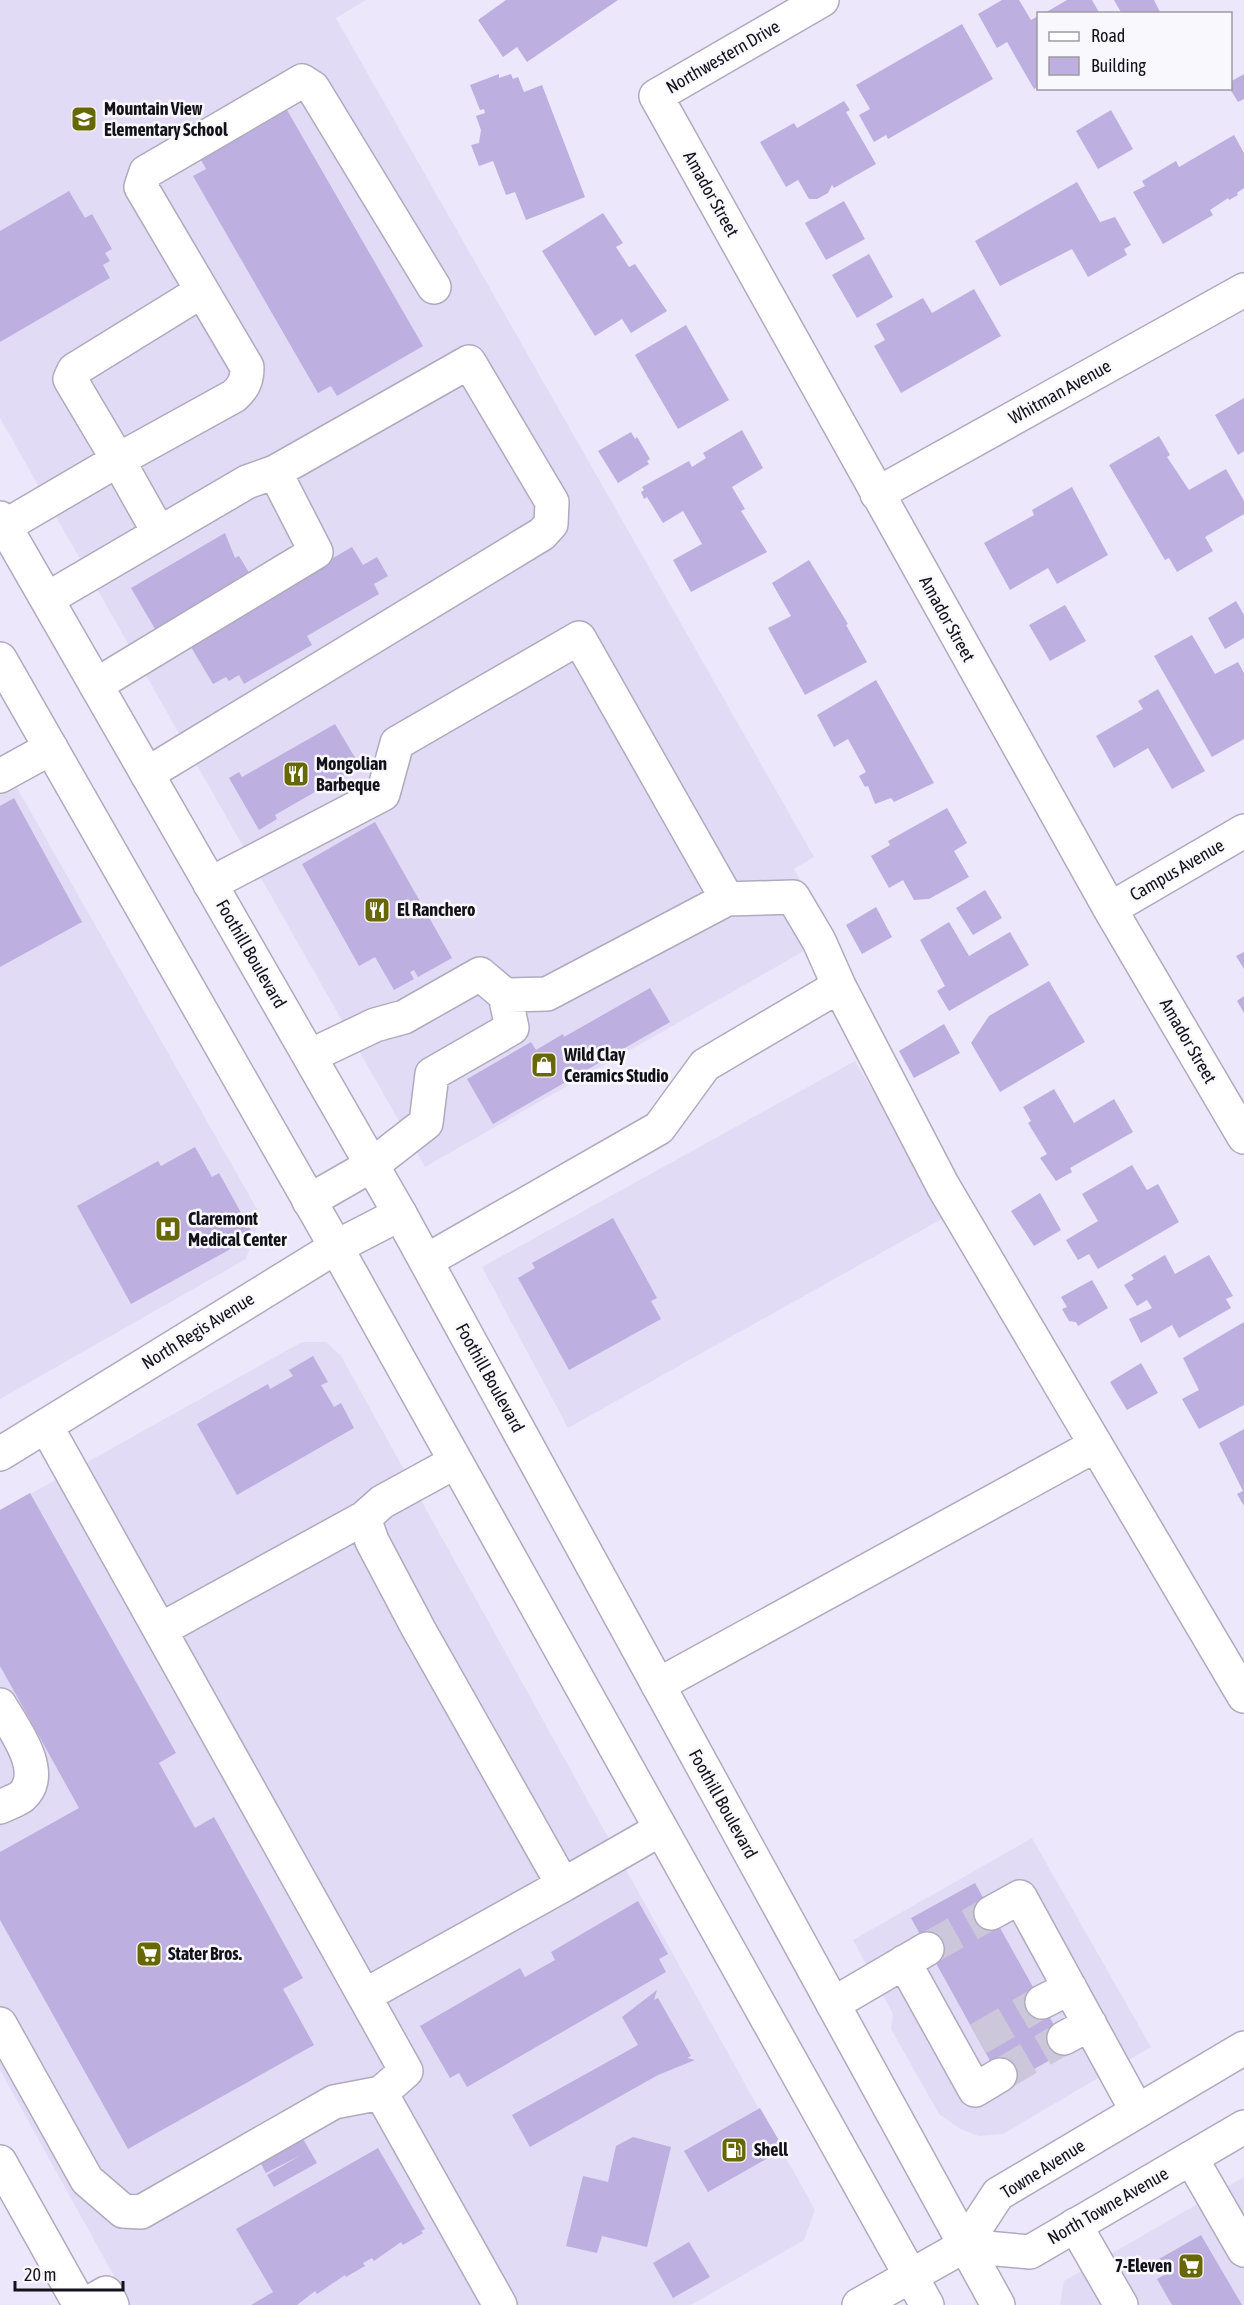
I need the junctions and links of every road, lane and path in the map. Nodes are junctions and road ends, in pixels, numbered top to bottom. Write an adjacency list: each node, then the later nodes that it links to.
1 (822, 0): 2 (main road, Northwestern Drive)
2 (656, 96): 8 (main road, Amador Street)
3 (434, 287): 5 (main road)
4 (1244, 290): 8 (main road, Whitman Avenue)
5 (202, 291): 6 (main road); 6 (main road)
6 (118, 460): 9 (main road); 10 (main road)
7 (275, 472): 10 (main road); 13 (main road); 15 (main road)
8 (877, 494): 20 (main road, Amador Street)
9 (2, 524): 11 (main road, Foothill Boulevard)
10 (159, 533): 11 (main road)
11 (47, 598): 13 (main road, Foothill Boulevard)
12 (0, 659): 14 (main road)
13 (96, 685): 15 (main road, Foothill Boulevard)
14 (51, 748): 16 (main road); 26 (main road)
15 (147, 774): 18 (main road, Foothill Boulevard)
16 (0, 776)
17 (1244, 831): 20 (main road, Campus Avenue)
18 (210, 884): 19 (main road); 23 (main road, Foothill Boulevard)
19 (727, 899): 21 (main road); 22 (main road)
20 (1110, 909): 24 (main road, Amador Street)
21 (839, 986): 29 (main road); 31 (main road)
22 (505, 995): 23 (main road); 25 (main road)
23 (309, 1056): 25 (main road, Foothill Boulevard)
24 (1244, 1137)
25 (372, 1165): 26 (main road); 27 (main road, Foothill Boulevard)
26 (309, 1201): 28 (main road)
27 (400, 1215): 28 (main road, North Regis Avenue); 29 (main road, Foothill Boulevard)
28 (336, 1247): 30 (main road, North Regis Avenue); 33 (main road)
29 (426, 1261): 36 (main road, Foothill Boulevard)
30 (46, 1426): 32 (main road, North Regis Avenue); 35 (main road)
31 (1096, 1445): 36 (main road); 37 (main road)
32 (0, 1454)
33 (455, 1462): 34 (main road); 40 (main road)
34 (364, 1518): 35 (main road); 41 (main road)
35 (160, 1630): 43 (main road)
36 (658, 1685): 44 (main road, Foothill Boulevard)
37 (1244, 1696)
38 (0, 1705): 39 (main road)
39 (0, 1807)
40 (661, 1829): 41 (main road); 56 (main road)
41 (563, 1885): 43 (main road)
42 (991, 1913): 49 (main road)
43 (364, 1996): 48 (main road)
44 (833, 2004): 47 (main road); 54 (main road, Foothill Boulevard)
45 (0, 2024): 48 (main road)
46 (1244, 2048): 49 (main road, Towne Avenue)
47 (1000, 2075)
48 (381, 2093): 60 (main road)
49 (1137, 2111): 54 (main road, Towne Avenue)
50 (1244, 2127): 51 (main road, North Towne Avenue)
51 (1191, 2158): 53 (main road, North Towne Avenue); 55 (main road)
52 (0, 2162): 57 (main road)
53 (1076, 2225): 54 (main road, North Towne Avenue); 64 (main road)
54 (964, 2246): 56 (main road, Towne Avenue); 63 (main road, Foothill Boulevard)
55 (1244, 2250)
56 (910, 2276): 61 (main road, Towne Avenue); 62 (main road)
57 (80, 2305)
58 (85, 2305): 59 (main road)
59 (112, 2305)
60 (500, 2305)
61 (859, 2305)
62 (927, 2305)
63 (998, 2305)
64 (1121, 2305)

